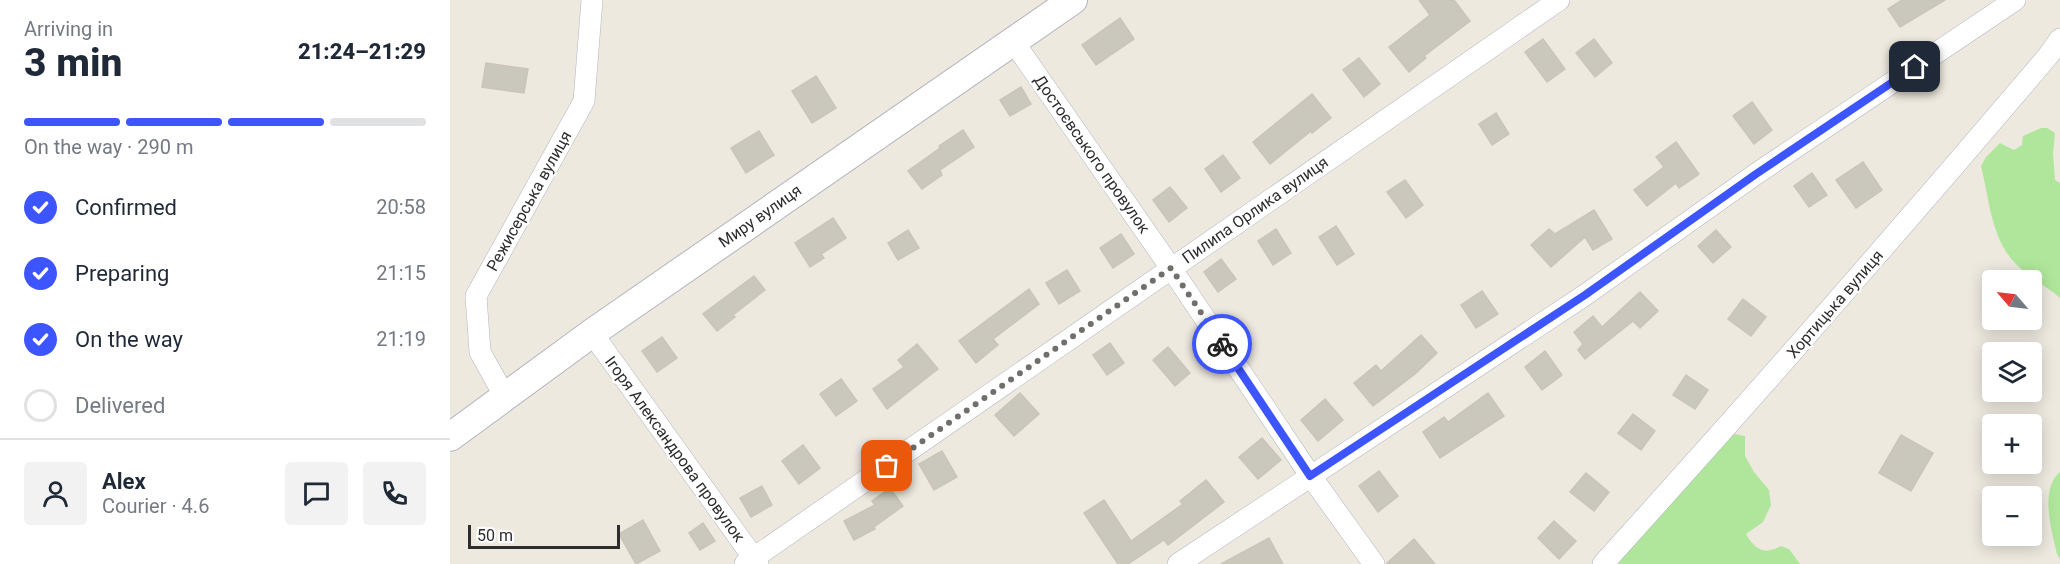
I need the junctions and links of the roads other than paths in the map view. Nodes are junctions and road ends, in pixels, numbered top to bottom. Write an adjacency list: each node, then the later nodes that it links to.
1 (592, 0): 9 (street, Режисерська вулиця)
2 (1073, 0): 5 (street, Миру вулиця)
3 (1559, 0): 7 (street, Пилипа Орлика вулиця)
4 (2014, 0): 11 (street)
5 (1013, 41): 7 (street, Достоєвського провулок); 8 (street, Миру вулиця)
6 (2056, 54): 15 (street, Хортицька вулиця)
7 (1171, 268): 11 (street, Достоєвського провулок); 12 (street, Пилипа Орлика вулиця)
8 (592, 333): 9 (street, Миру вулиця); 12 (street, Ігоря Александрова провулок)
9 (505, 397): 10 (street, Миру вулиця)
10 (450, 437)
11 (1310, 476): 13 (street); 14 (street, Достоєвського провулок)
12 (752, 562)
13 (1178, 564)
14 (1374, 564)
15 (1603, 564)

